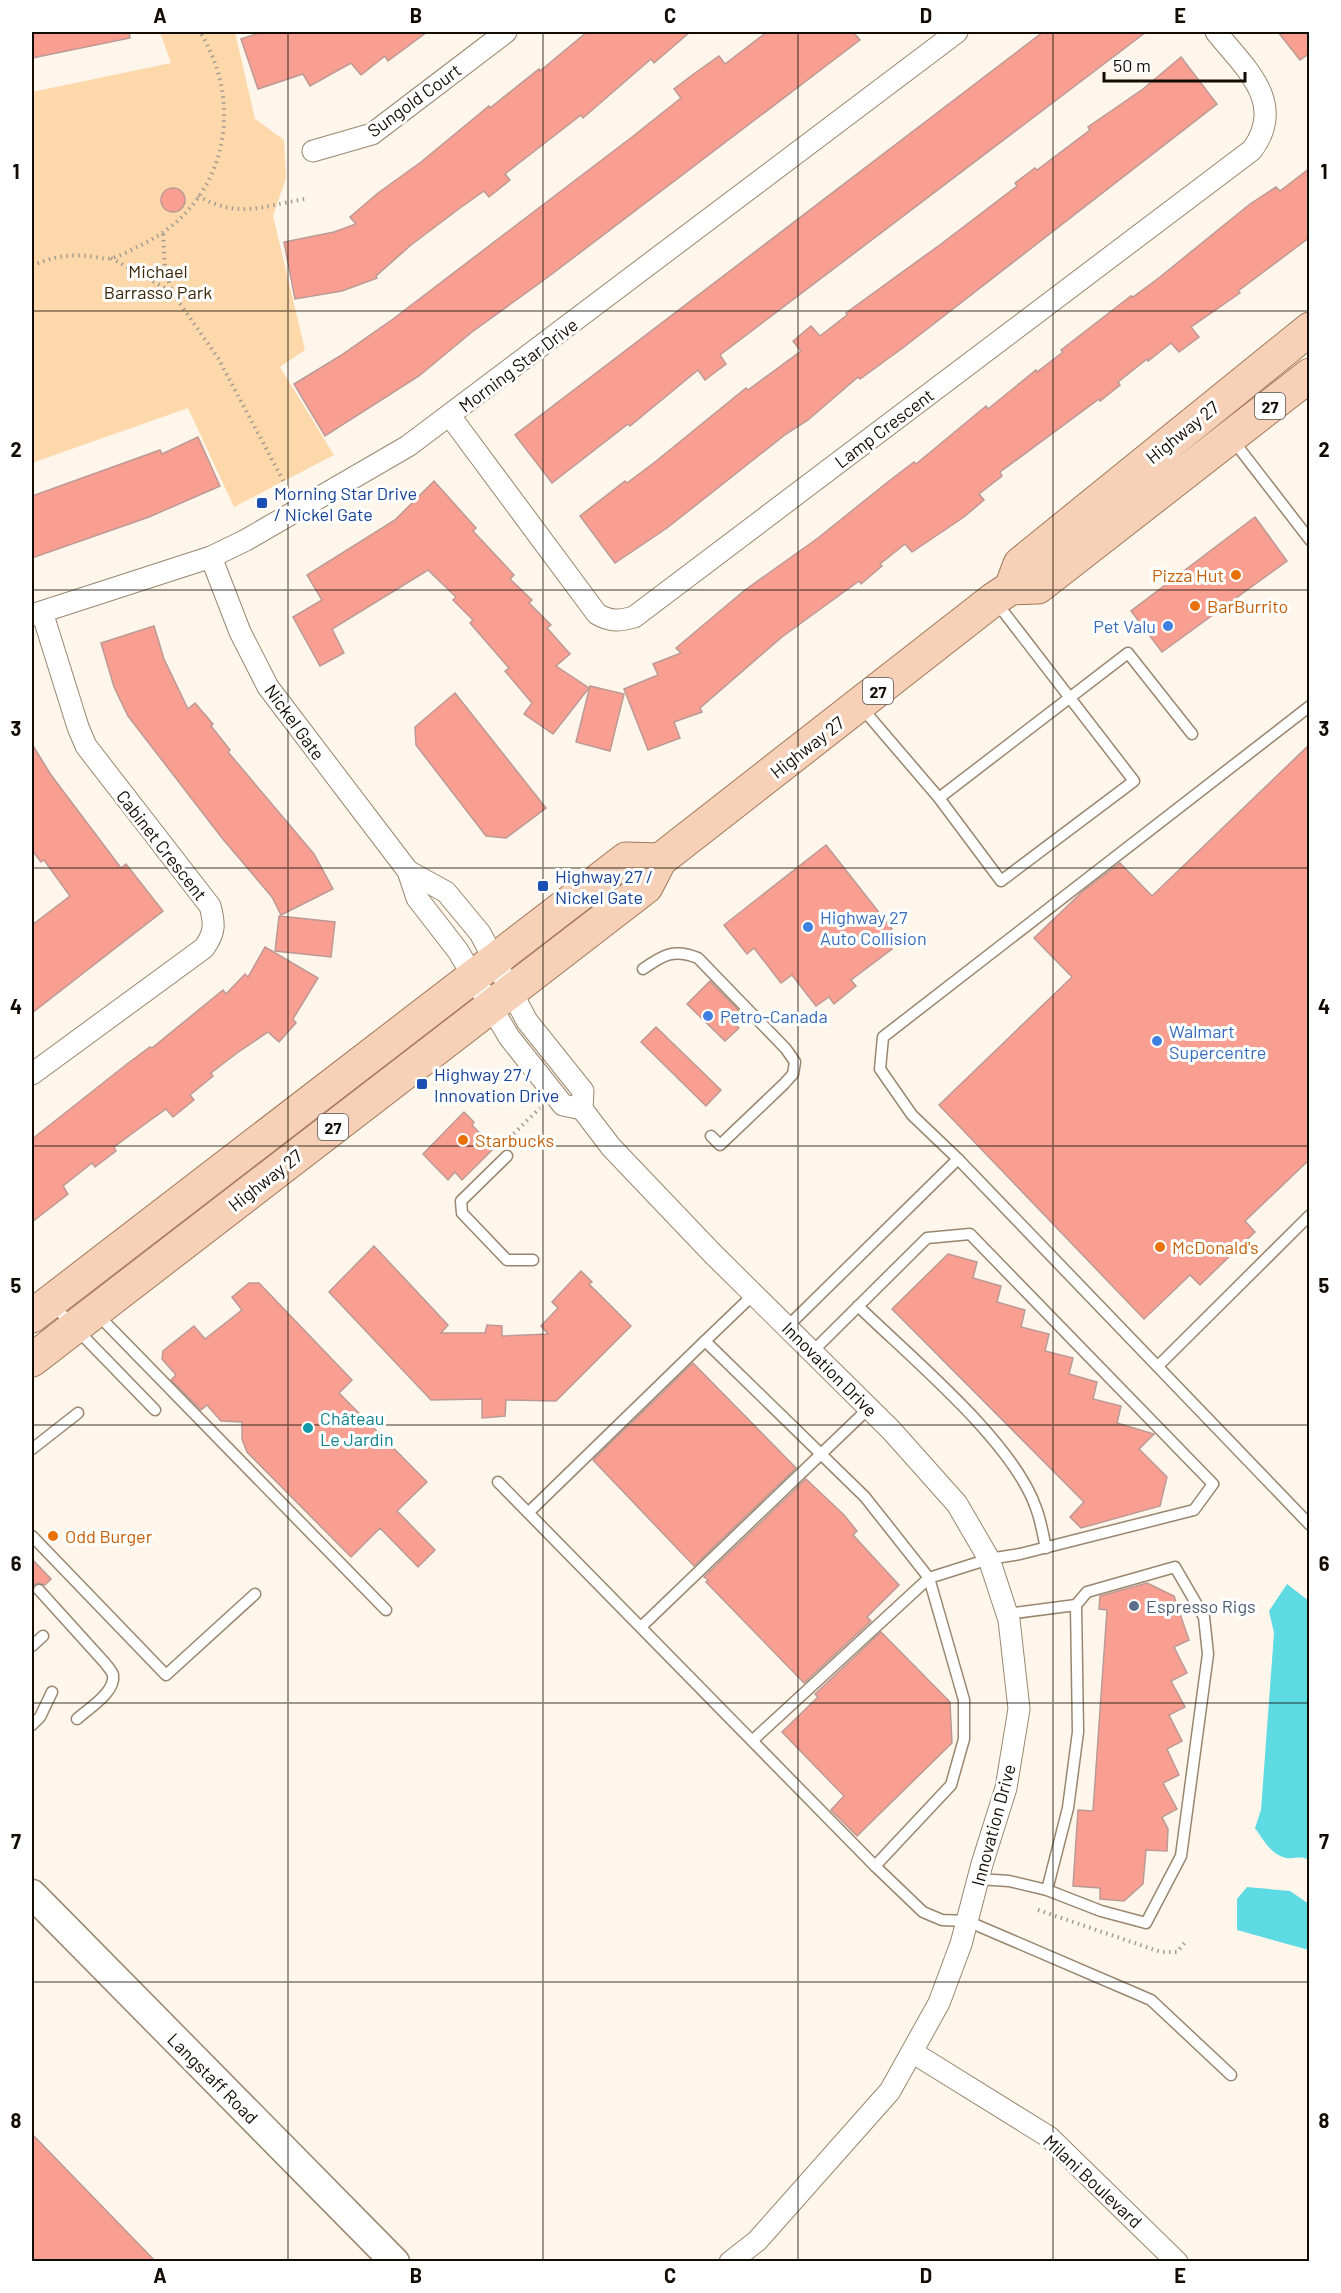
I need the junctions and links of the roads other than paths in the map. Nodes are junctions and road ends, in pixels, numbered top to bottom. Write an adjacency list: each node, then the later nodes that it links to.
1 (506, 32): 4 (street, Sungold Court)
2 (957, 32): 7 (street, Morning Star Drive)
3 (1216, 32): 7 (street, Lamp Crescent)
4 (313, 151)
5 (1310, 329): 11 (main road, Highway 27 / 27)
6 (1310, 375): 8 (main road, Highway 27 / 27)
7 (450, 416): 10 (street, Morning Star Drive)
8 (1230, 436): 9 (lane); 11 (main road, Highway 27 / 27)
9 (1310, 540)
10 (211, 557): 12 (street, Morning Star Drive); 19 (street, Nickel Gate)
11 (1003, 594): 13 (lane); 14 (main road, Highway 27 / 27)
12 (37, 614): 23 (street, Cabinet Crescent)
13 (1071, 698): 16 (lane); 17 (lane); 17 (lane)
14 (860, 705): 17 (lane); 18 (main road, Highway 27 / 27)
15 (1310, 706): 26 (lane)
16 (1192, 734)
17 (939, 798)
18 (660, 861): 20 (main road, Highway 27 / 27); 22 (main road, Highway 27 / 27)
19 (408, 870): 20 (street, Nickel Gate); 20 (street, Nickel Gate)
20 (484, 968): 22 (street, Innovation Drive); 30 (main road, Highway 27 / 27)
21 (643, 969): 24 (lane)
22 (501, 999): 29 (street, Innovation Drive); 30 (main road, Highway 27 / 27)
23 (32, 1074)
24 (711, 1136)
25 (507, 1156): 28 (lane)
26 (958, 1159): 32 (lane); 36 (lane)
27 (1310, 1215): 36 (lane)
28 (533, 1260)
29 (754, 1294): 32 (street, Innovation Drive); 33 (lane)
30 (70, 1305): 35 (main road, Highway 27 / 27); 38 (lane); 52 (lane)
31 (858, 1306): 34 (lane); 46 (lane); 46 (lane)
32 (787, 1327): 34 (street, Innovation Drive)
33 (705, 1341): 41 (lane); 43 (lane)
34 (812, 1352): 37 (street, Innovation Drive)
35 (32, 1360)
36 (1158, 1366): 44 (lane)
37 (869, 1408): 41 (lane); 47 (street, Innovation Drive)
38 (155, 1410)
39 (78, 1413): 40 (lane)
40 (32, 1449)
41 (820, 1455): 48 (lane); 54 (lane)
42 (498, 1482): 43 (lane)
43 (529, 1512): 54 (lane)
44 (1310, 1525)
45 (32, 1536): 50 (lane)
46 (1046, 1548): 47 (lane)
47 (989, 1559): 48 (lane); 53 (street, Innovation Drive)
48 (929, 1578): 60 (lane); 61 (lane)
49 (39, 1590): 58 (lane)
50 (255, 1594)
51 (1076, 1605): 53 (lane); 63 (lane); 63 (lane)
52 (386, 1610)
53 (1007, 1614): 62 (street, Innovation Drive)
54 (642, 1626): 60 (lane)
55 (43, 1636): 56 (lane)
56 (32, 1646)
57 (52, 1692): 59 (lane)
58 (77, 1719)
59 (32, 1725)
60 (753, 1740): 61 (lane)
61 (875, 1866): 65 (lane)
62 (978, 1879): 63 (lane); 65 (street, Innovation Drive)
63 (1047, 1890)
64 (32, 1894): 68 (main road, Langstaff Road)
65 (967, 1921): 66 (street, Innovation Drive); 67 (lane)
66 (912, 2052): 69 (street, Innovation Drive); 70 (street, Milani Boulevard)
67 (1231, 2075)
68 (395, 2262)
69 (729, 2262)
70 (1177, 2262)

